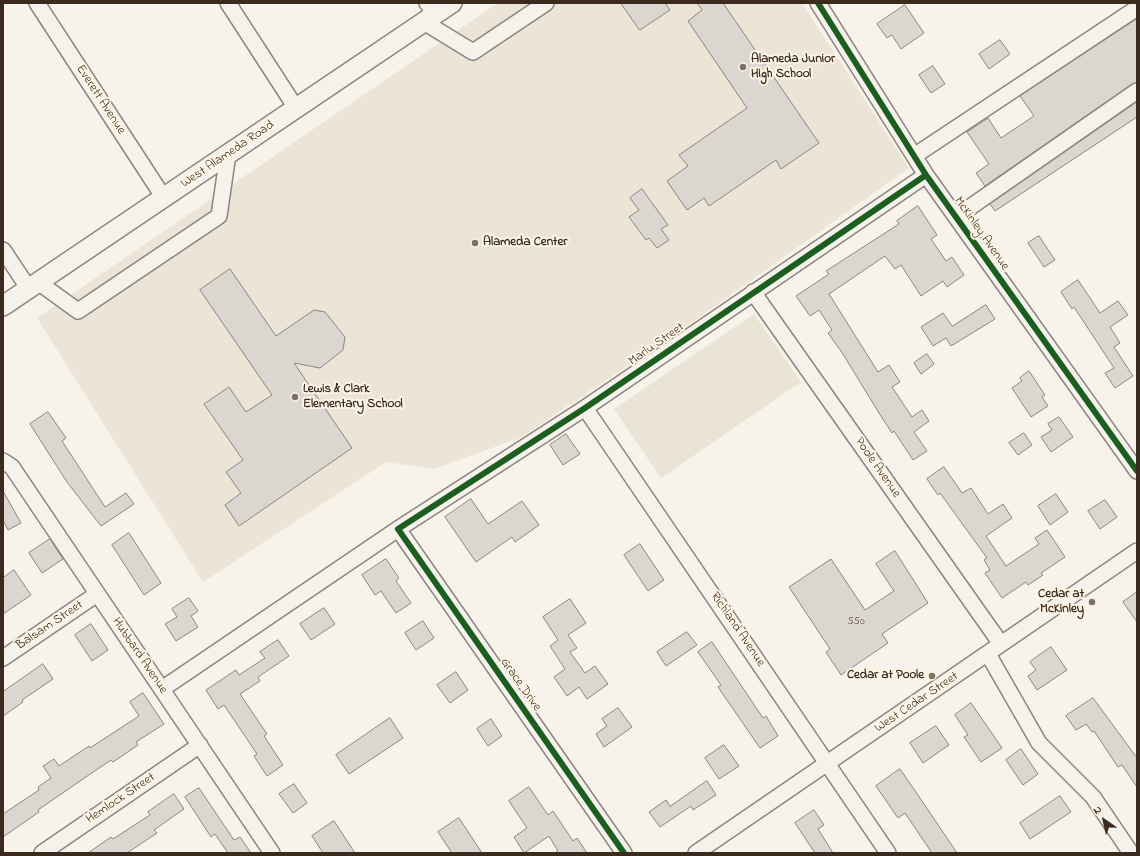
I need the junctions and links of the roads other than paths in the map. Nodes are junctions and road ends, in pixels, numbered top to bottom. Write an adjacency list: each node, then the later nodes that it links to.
1 (37, 3): 13 (street, Everett Avenue)
2 (228, 3): 9 (street)
3 (452, 3): 7 (main road, West Alameda Road)
4 (546, 3): 7 (street)
5 (818, 3): 11 (street, McKinley Avenue)
6 (1137, 8): 11 (street)
7 (429, 13): 9 (main road, West Alameda Road)
8 (1137, 91): 14 (street)
9 (296, 108): 10 (main road, West Alameda Road)
10 (228, 154): 13 (main road, West Alameda Road); 16 (street)
11 (914, 156): 12 (street, McKinley Avenue)
12 (926, 175): 14 (street, McKinley Avenue); 17 (street, Marlu Street)
13 (164, 198): 16 (main road, West Alameda Road)
14 (956, 216): 21 (street, McKinley Avenue)
15 (3, 250): 16 (street)
16 (33, 285): 18 (main road, West Alameda Road)
17 (753, 292): 19 (street, Marlu Street); 25 (street, Poole Avenue)
18 (3, 306)
19 (585, 408): 22 (street, Marlu Street); 30 (street, Richland Avenue)
20 (3, 461): 24 (street, Hubbard Avenue)
21 (1137, 471)
22 (398, 529): 28 (street, Marlu Street); 33 (street, Grace Drive)
23 (1137, 551): 25 (street, West Cedar Street)
24 (97, 594): 27 (street, Balsam Street); 28 (street, Hubbard Avenue)
25 (1001, 644): 26 (street, West Cedar Street)
26 (988, 654): 30 (street, West Cedar Street); 36 (street)
27 (3, 658)
28 (162, 689): 29 (street, Hubbard Avenue)
29 (200, 745): 31 (street, Hemlock Street); 32 (street, Hubbard Avenue)
30 (827, 764): 34 (street, West Cedar Street); 35 (street, Richland Avenue)
31 (42, 853)
32 (272, 853)
33 (624, 853)
34 (696, 853)
35 (888, 853)
36 (1131, 853)

